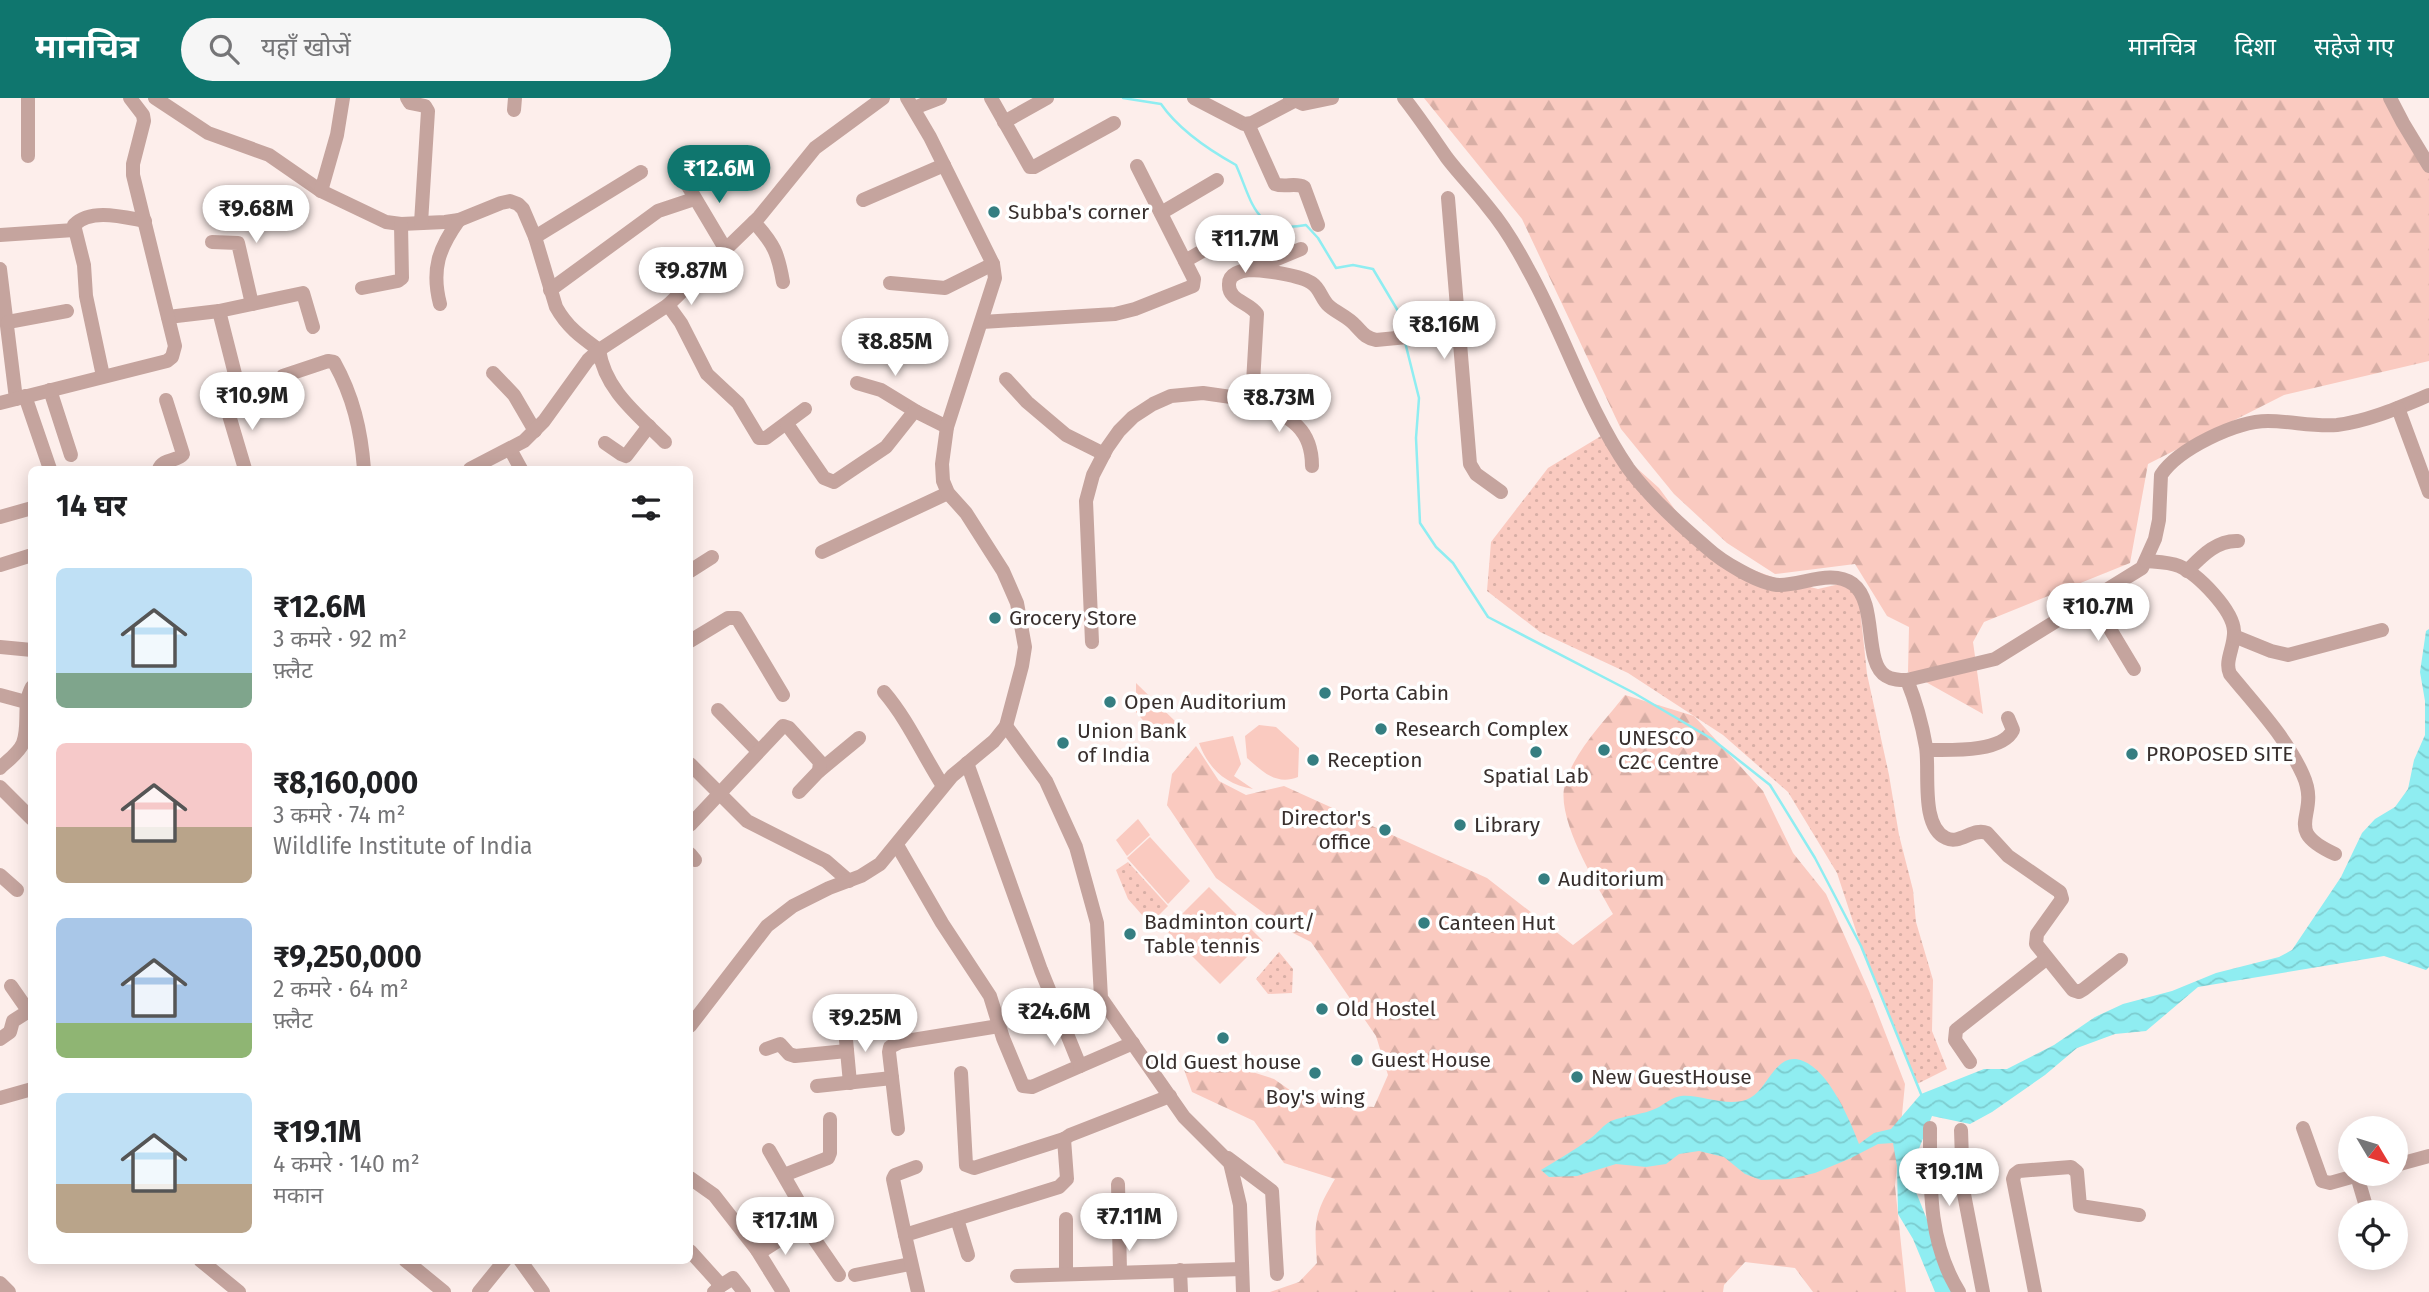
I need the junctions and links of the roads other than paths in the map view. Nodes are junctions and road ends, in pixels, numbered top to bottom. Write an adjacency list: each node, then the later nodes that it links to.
1 (28, 98): 19 (street)
2 (130, 98): 32 (street)
3 (155, 98): 26 (street)
4 (343, 98): 26 (street)
5 (407, 98): 34 (street)
6 (883, 98): 33 (street)
7 (940, 98): 15 (street)
8 (991, 98): 16 (street)
9 (1047, 98): 16 (street)
10 (1194, 98): 18 (street)
11 (1332, 98): 14 (street)
12 (1404, 98): 114 (street)
13 (2390, 98): 23 (street)
14 (1292, 100): 18 (street)
15 (911, 103): 21 (street)
16 (1004, 122): 17 (street)
17 (1114, 123)
18 (1248, 124): 36 (street)
19 (28, 156)
20 (691, 161): 28 (street)
21 (944, 165): 29 (street); 44 (street)
22 (1137, 166): 30 (street)
23 (2429, 166)
24 (641, 172): 39 (street)
25 (1217, 180): 30 (street)
26 (321, 191): 35 (street)
27 (1448, 198): 59 (street)
28 (694, 199): 42 (street); 49 (street)
29 (863, 200)
30 (1161, 214): 43 (street)
31 (459, 220): 34 (street); 39 (street); 51 (street)
32 (145, 221): 37 (street); 55 (street)
33 (754, 222): 42 (street); 46 (street)
34 (421, 223): 35 (street)
35 (401, 224): 48 (street)
36 (1318, 225)
37 (74, 230): 38 (street); 62 (street)
38 (0, 235)
39 (535, 237): 49 (street)
40 (212, 242): 50 (street)
41 (1301, 249): 43 (street)
42 (726, 250): 52 (street)
43 (1185, 261): 57 (street)
44 (993, 264): 47 (street); 57 (street)
45 (0, 269): 56 (street)
46 (783, 282)
47 (890, 283)
48 (362, 288)
49 (550, 290): 60 (street)
50 (252, 304): 54 (street); 58 (street)
51 (440, 304)
52 (668, 305): 60 (street); 77 (street)
53 (67, 311): 56 (street)
54 (219, 311): 55 (street); 66 (street)
55 (168, 317): 62 (street)
56 (8, 322): 69 (street)
57 (982, 322): 79 (street)
58 (313, 327)
59 (1459, 332): 71 (street); 93 (street)
60 (599, 350): 78 (street); 80 (street)
61 (493, 373): 80 (street)
62 (103, 376): 67 (street)
63 (283, 376): 89 (street)
64 (1006, 379): 85 (street)
65 (857, 383): 76 (street)
66 (238, 386)
67 (50, 390): 69 (street); 84 (street)
68 (2429, 395): 74 (street)
69 (20, 398): 72 (street); 86 (street)
70 (166, 400): 87 (street)
71 (1252, 400): 85 (street); 92 (street)
72 (0, 403)
73 (226, 405): 88 (street)
74 (2398, 408): 94 (street); 102 (street)
75 (805, 409): 77 (street)
76 (917, 412): 77 (street); 79 (street)
77 (787, 424)
78 (649, 426): 81 (street); 82 (street)
79 (947, 427): 95 (street)
80 (535, 431): 83 (street)
81 (665, 442)
82 (606, 443)
83 (510, 449): 90 (street); 91 (street)
84 (71, 454)
85 (1104, 454): 110 (street)
86 (49, 466)
87 (161, 466)
88 (244, 466)
89 (364, 466)
90 (476, 466)
91 (519, 466)
92 (1312, 466)
93 (1502, 492)
94 (2429, 492)
95 (948, 493): 99 (street); 122 (street)
96 (28, 509): 97 (street)
97 (0, 517)
98 (2238, 541): 105 (street)
99 (822, 552)
100 (28, 556): 103 (street)
101 (712, 557): 104 (street)
102 (2147, 561): 105 (street); 106 (street)
103 (0, 565)
104 (693, 569)
105 (2187, 571): 108 (street)
106 (2092, 599): 113 (street); 114 (street)
107 (2382, 630): 108 (street)
108 (2234, 636): 138 (street)
109 (693, 639): 117 (street)
110 (1092, 642)
111 (0, 647): 112 (street)
112 (28, 650)
113 (2134, 668)
114 (1907, 680): 125 (street)
115 (884, 692): 131 (street)
116 (0, 695): 119 (street)
117 (783, 695)
118 (28, 697): 119 (street)
119 (26, 702): 124 (street)
120 (718, 710): 126 (street)
121 (2008, 718): 125 (street)
122 (1006, 726): 127 (street); 149 (street)
123 (859, 738): 130 (street)
124 (28, 739): 129 (street)
125 (1927, 750): 142 (street)
126 (758, 751): 130 (street); 133 (street)
127 (967, 763): 131 (street); 153 (street)
128 (693, 767): 133 (street)
129 (0, 768)
130 (819, 771): 134 (street)
131 (943, 786): 137 (street)
132 (0, 787): 135 (street)
133 (719, 792): 136 (street); 140 (street)
134 (799, 792)
135 (28, 815)
136 (693, 822)
137 (897, 845): 140 (street); 146 (street)
138 (2335, 854)
139 (0, 875): 141 (street)
140 (849, 881): 145 (street)
141 (17, 890)
142 (2046, 959): 143 (street); 152 (street)
143 (2120, 960)
144 (11, 986): 148 (street)
145 (693, 1022)
146 (999, 1026): 153 (street); 155 (street)
147 (845, 1029): 151 (street)
148 (0, 1039)
149 (1133, 1044): 153 (street); 159 (street)
150 (766, 1049): 151 (street)
151 (847, 1051): 156 (street)
152 (1970, 1062)
153 (1080, 1066)
154 (961, 1073): 166 (street)
155 (892, 1078): 156 (street); 164 (street)
156 (850, 1083): 157 (street)
157 (817, 1086)
158 (28, 1090): 160 (street)
159 (1170, 1096): 166 (street); 168 (street)
160 (0, 1098)
161 (830, 1119): 172 (street)
162 (1930, 1128): 209 (street)
163 (2303, 1128): 174 (street)
164 (898, 1129)
165 (1961, 1130): 210 (street)
166 (1064, 1139): 177 (street)
167 (769, 1150): 172 (street)
168 (1224, 1155): 189 (street); 193 (street)
169 (2429, 1156): 170 (street)
170 (2408, 1162)
171 (916, 1167): 180 (street)
172 (784, 1175): 179 (street)
173 (693, 1180): 181 (street)
174 (2338, 1181)
175 (1118, 1184): 191 (street)
176 (2139, 1215): 211 (street)
177 (957, 1219): 180 (street); 183 (street)
178 (1066, 1219): 192 (street)
179 (804, 1224): 181 (street); 194 (street)
180 (905, 1235): 188 (street)
181 (757, 1250): 205 (street)
182 (693, 1254): 198 (street)
183 (968, 1255)
184 (204, 1264): 199 (street)
185 (410, 1264): 201 (street)
186 (502, 1264): 202 (street)
187 (523, 1264): 203 (street)
188 (911, 1264): 195 (street); 206 (street)
189 (1242, 1269): 190 (street); 208 (street)
190 (1180, 1270): 191 (street); 207 (street)
191 (1120, 1271): 192 (street)
192 (1066, 1273): 196 (street)
193 (1277, 1274)
194 (839, 1275)
195 (855, 1275)
196 (1017, 1276)
197 (0, 1283): 200 (street)
198 (716, 1289): 204 (street)
199 (231, 1290)
200 (9, 1292)
201 (444, 1292)
202 (479, 1292)
203 (543, 1292)
204 (744, 1292)
205 (783, 1292)
206 (918, 1292)
207 (1181, 1292)
208 (1243, 1292)
209 (1959, 1292)
210 (1983, 1292)
211 (2035, 1292)

